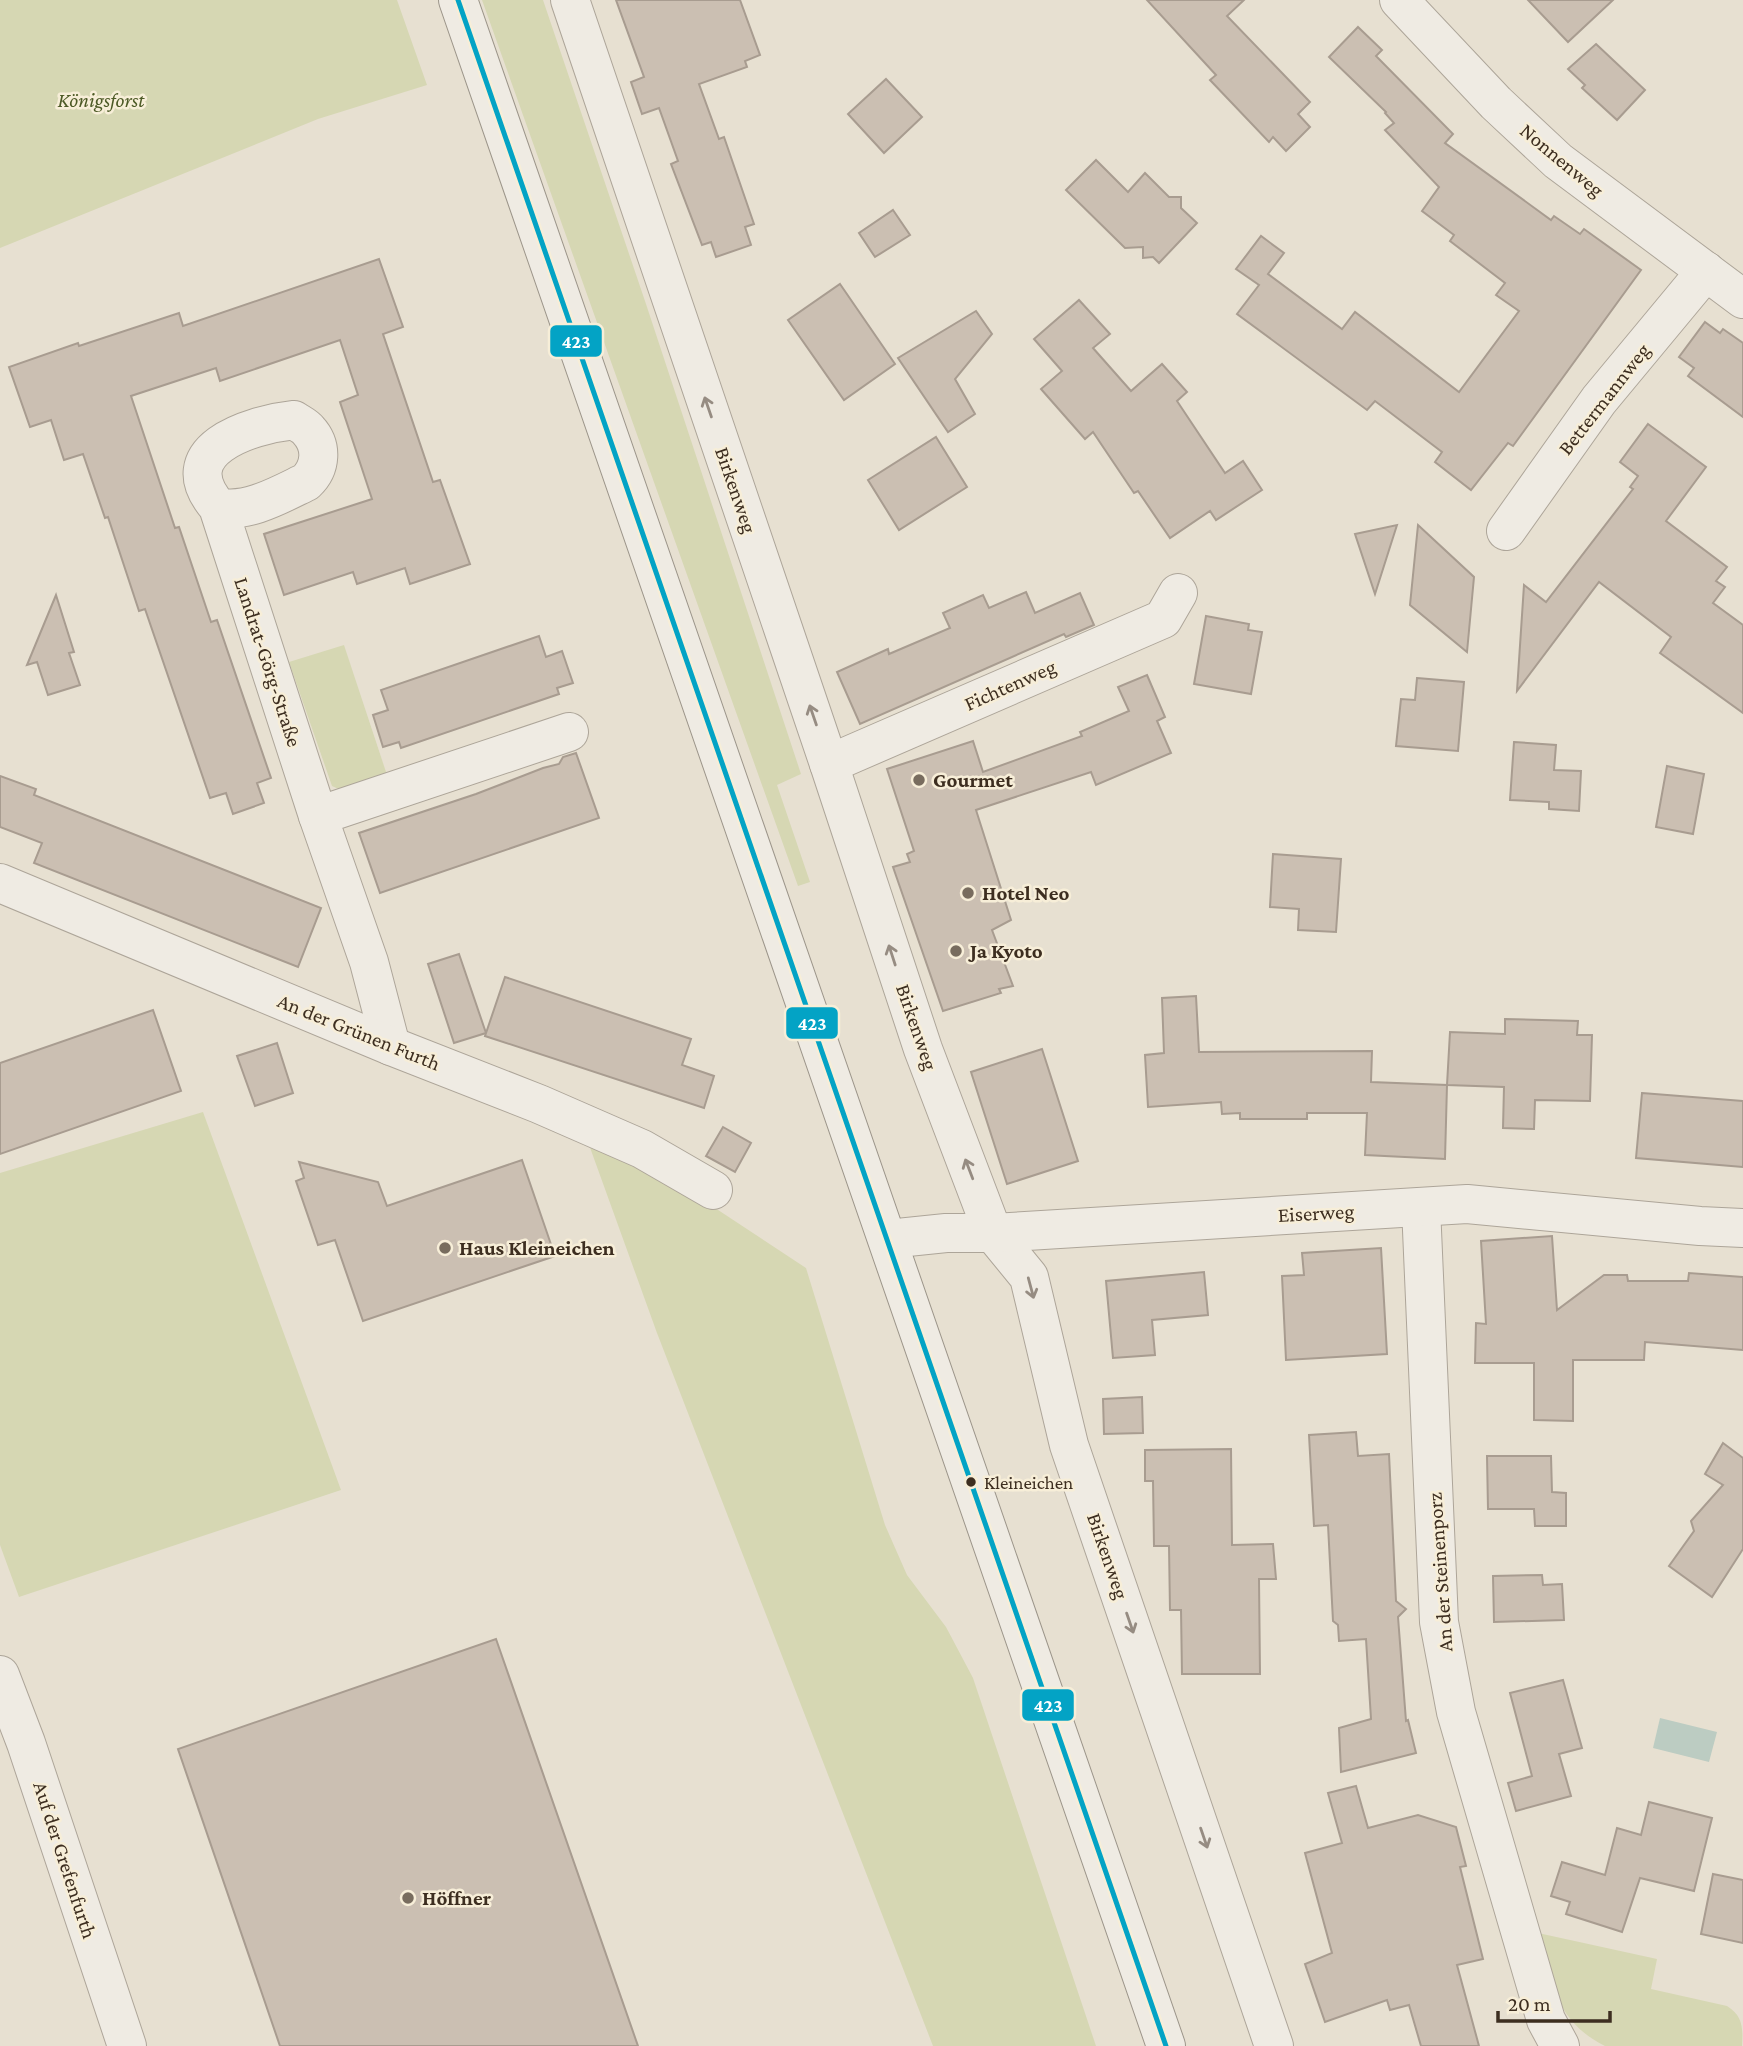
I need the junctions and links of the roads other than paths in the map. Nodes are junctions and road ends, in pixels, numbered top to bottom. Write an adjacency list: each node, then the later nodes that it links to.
1 (458, 0): 18 (street)
2 (570, 0): 10 (street, Birkenweg, one-way to 2)
3 (1399, 0): 4 (street, Nonnenweg)
4 (1706, 271): 5 (street, Nonnenweg); 7 (street, Bettermannweg)
5 (1743, 299)
6 (218, 507): 11 (street, Landrat-Görg-Straße)
7 (1506, 531)
8 (1178, 593): 10 (street, Fichtenweg)
9 (569, 732): 11 (street)
10 (830, 764): 17 (street, Birkenweg, one-way to 10)
11 (318, 816): 13 (street, Landrat-Görg-Straße)
12 (0, 883): 13 (street, An der Grünen Furth)
13 (391, 1046): 14 (street, An der Grünen Furth)
14 (713, 1190)
15 (1422, 1207): 16 (street, Eiserweg); 17 (street, Eiserweg); 23 (street, An der Steinenporz)
16 (1743, 1228)
17 (993, 1233): 18 (street, Eiserweg); 22 (street, Birkenweg, one-way to 22)
18 (888, 1239): 21 (street)
19 (0, 1675): 20 (street, Auf der Grefenfurth)
20 (127, 2046)
21 (1166, 2046)
22 (1274, 2046)
23 (1560, 2046)

